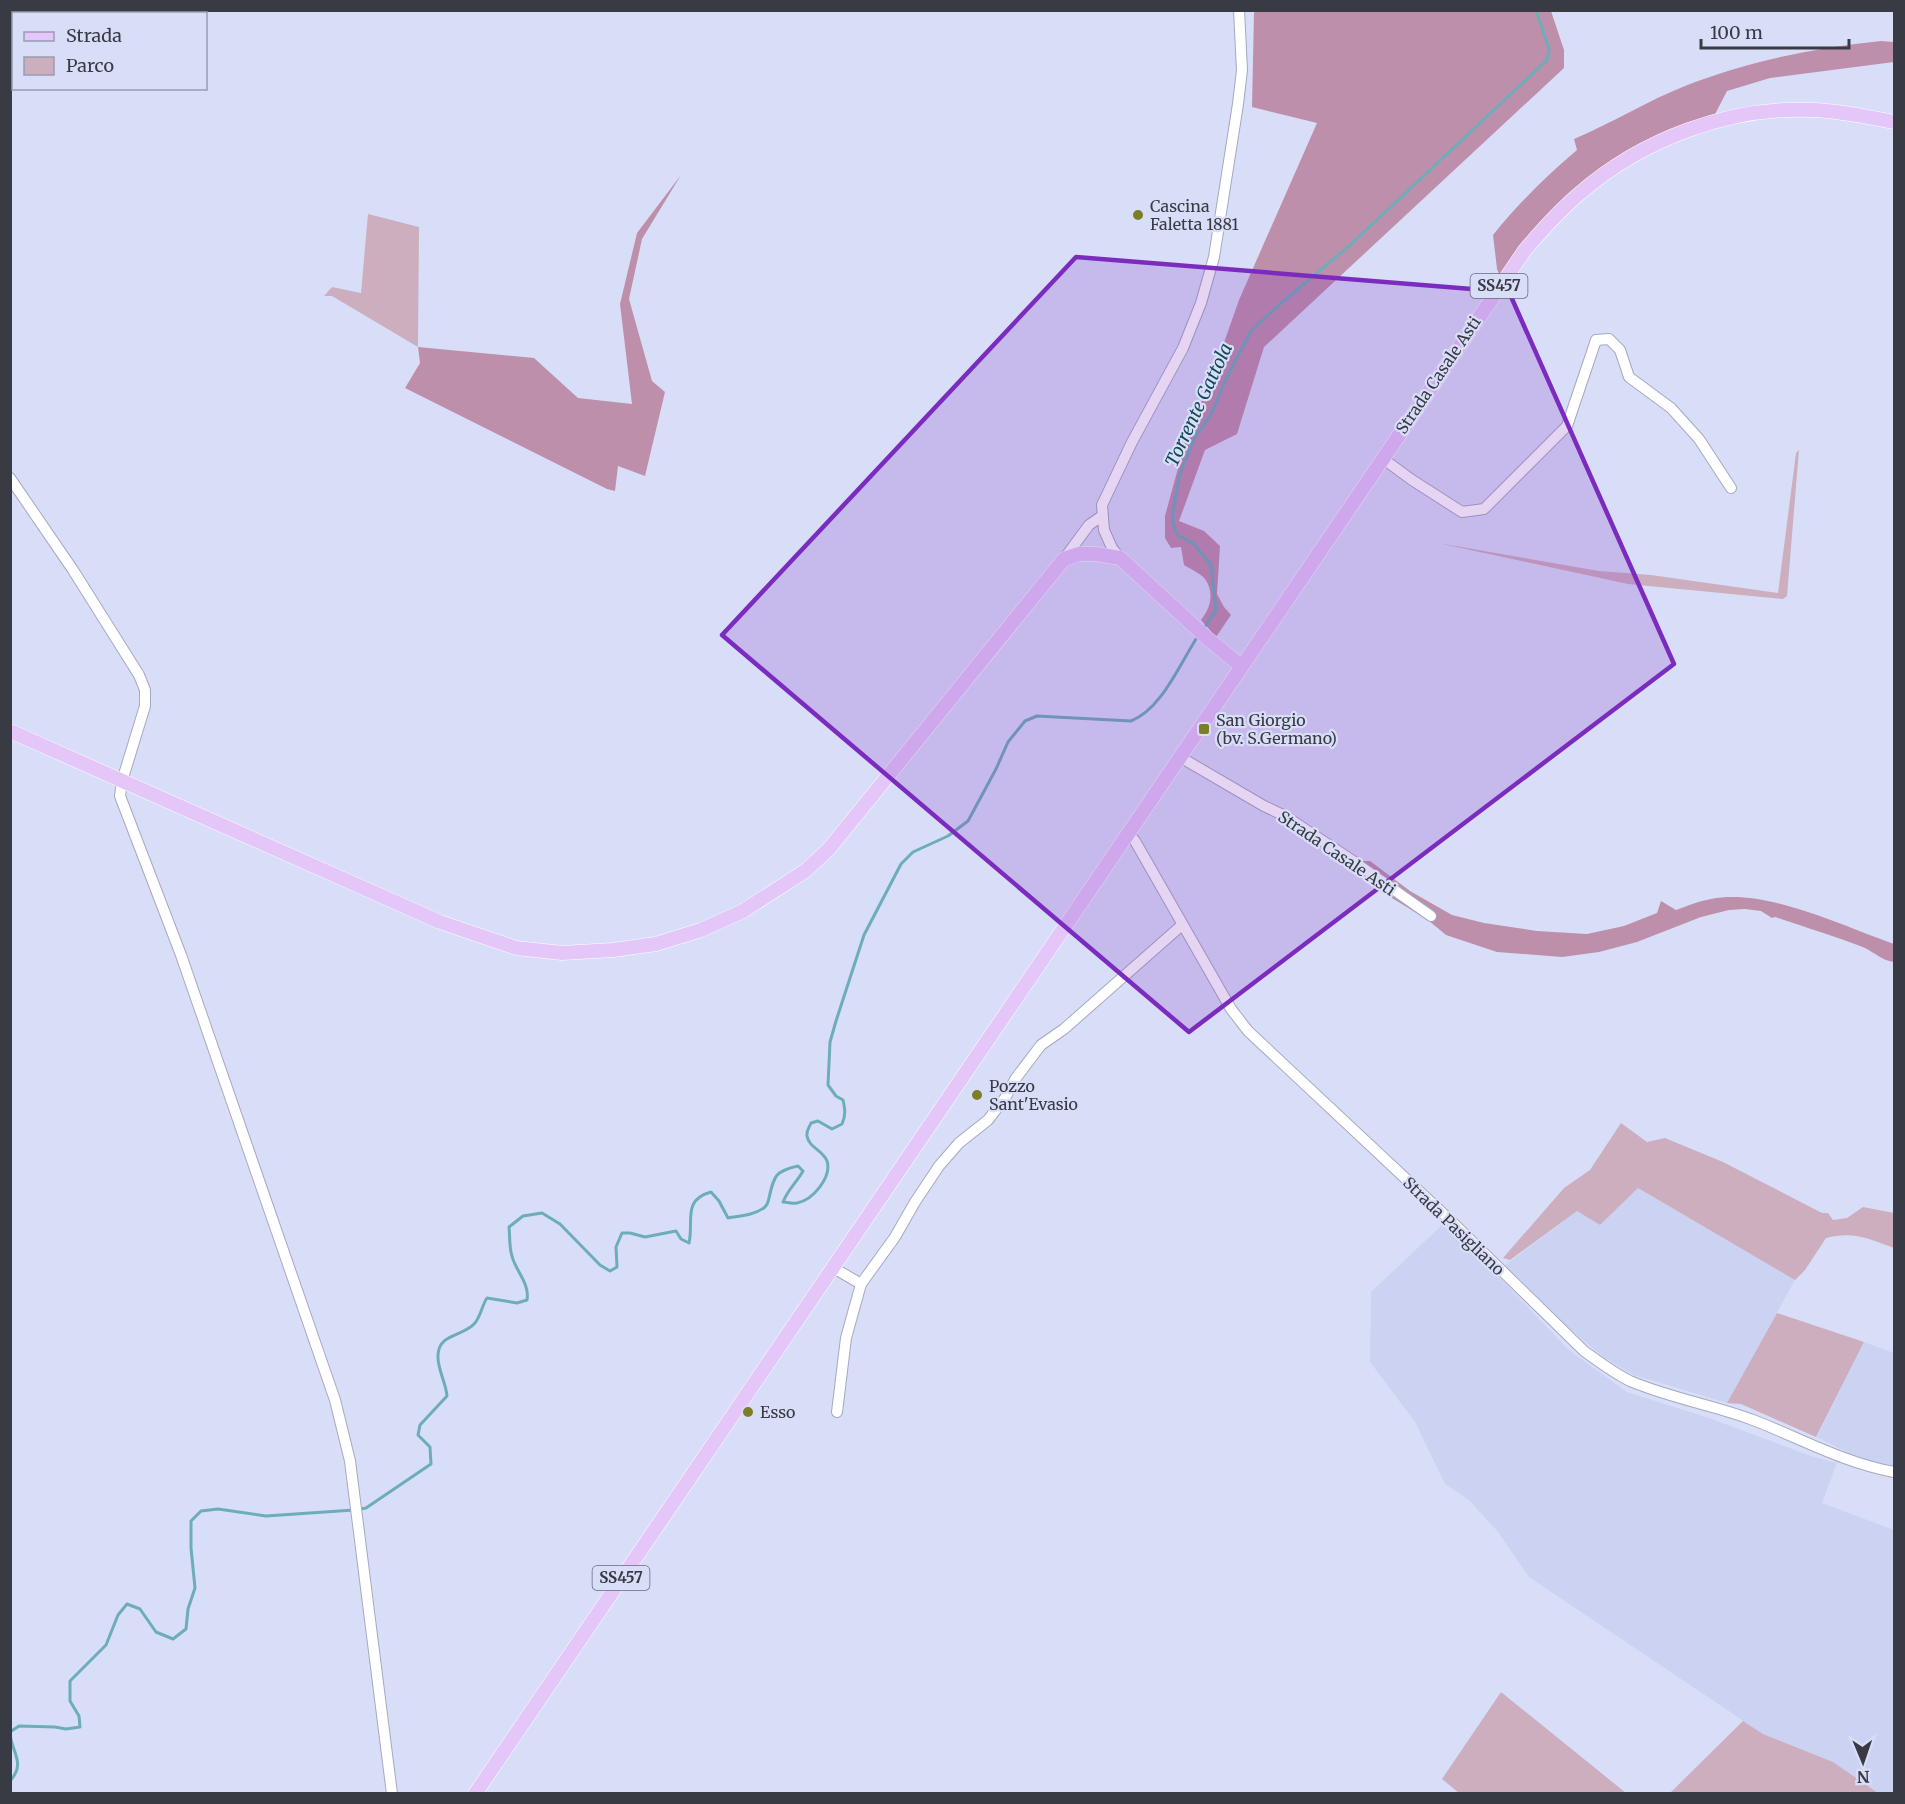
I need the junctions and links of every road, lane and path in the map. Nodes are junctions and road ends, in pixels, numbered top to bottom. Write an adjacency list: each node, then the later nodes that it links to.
1 (1239, 10): 6 (street)
2 (1894, 122): 3 (main road, Strada Casale Asti / SS457)
3 (1382, 458): 5 (street); 9 (main road, Strada Casale Asti / SS457)
4 (10, 478): 12 (street)
5 (1731, 488)
6 (1102, 516): 7 (street); 8 (street)
7 (1120, 558): 8 (main road); 9 (main road)
8 (1064, 559): 12 (main road)
9 (1241, 666): 11 (main road, SS457)
10 (10, 732): 12 (main road)
11 (1179, 757): 13 (main road, SS457); 14 (street, Strada Casale Asti)
12 (122, 781): 20 (street)
13 (1128, 833): 15 (street, Strada Pasigliano); 16 (main road, SS457)
14 (1431, 916)
15 (1182, 925): 17 (street); 19 (street, Strada Pasigliano)
16 (832, 1267): 17 (street); 21 (main road, SS457)
17 (861, 1284): 18 (street)
18 (837, 1412)
19 (1894, 1472)
20 (392, 1794)
21 (475, 1794)

